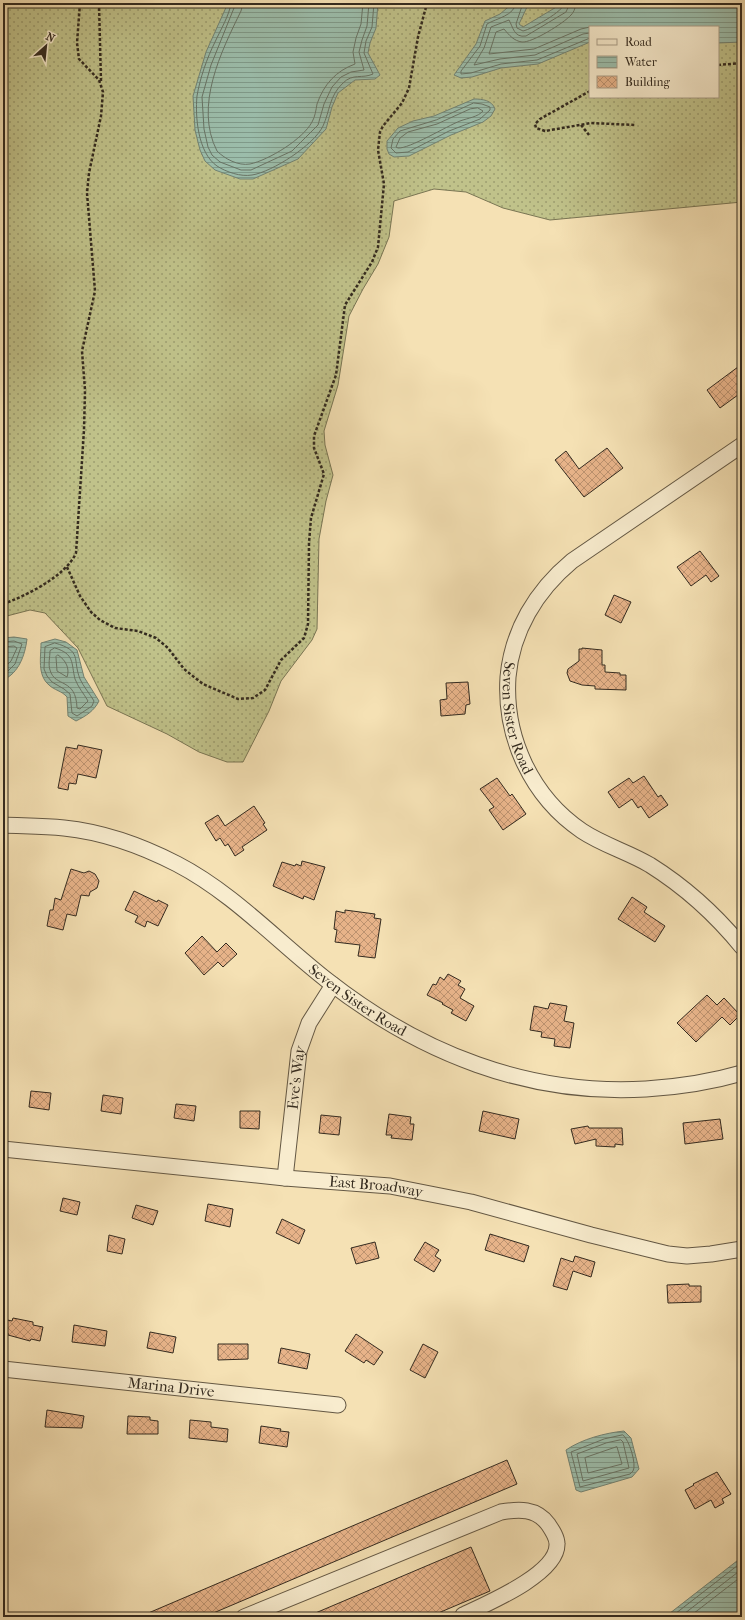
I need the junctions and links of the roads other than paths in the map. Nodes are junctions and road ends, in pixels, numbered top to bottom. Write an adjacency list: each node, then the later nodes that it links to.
1 (742, 445): 3 (street, Seven Sister Road)
2 (3, 825): 4 (street, Seven Sister Road)
3 (742, 947)
4 (334, 985): 5 (street, Seven Sister Road); 7 (street, Eve's Way)
5 (742, 1073)
6 (3, 1148): 7 (street, East Broadway)
7 (285, 1178): 8 (street, East Broadway)
8 (742, 1249)
9 (3, 1368): 10 (street, Marina Drive)
10 (338, 1405)
11 (462, 1616): 12 (street)
12 (244, 1617)

